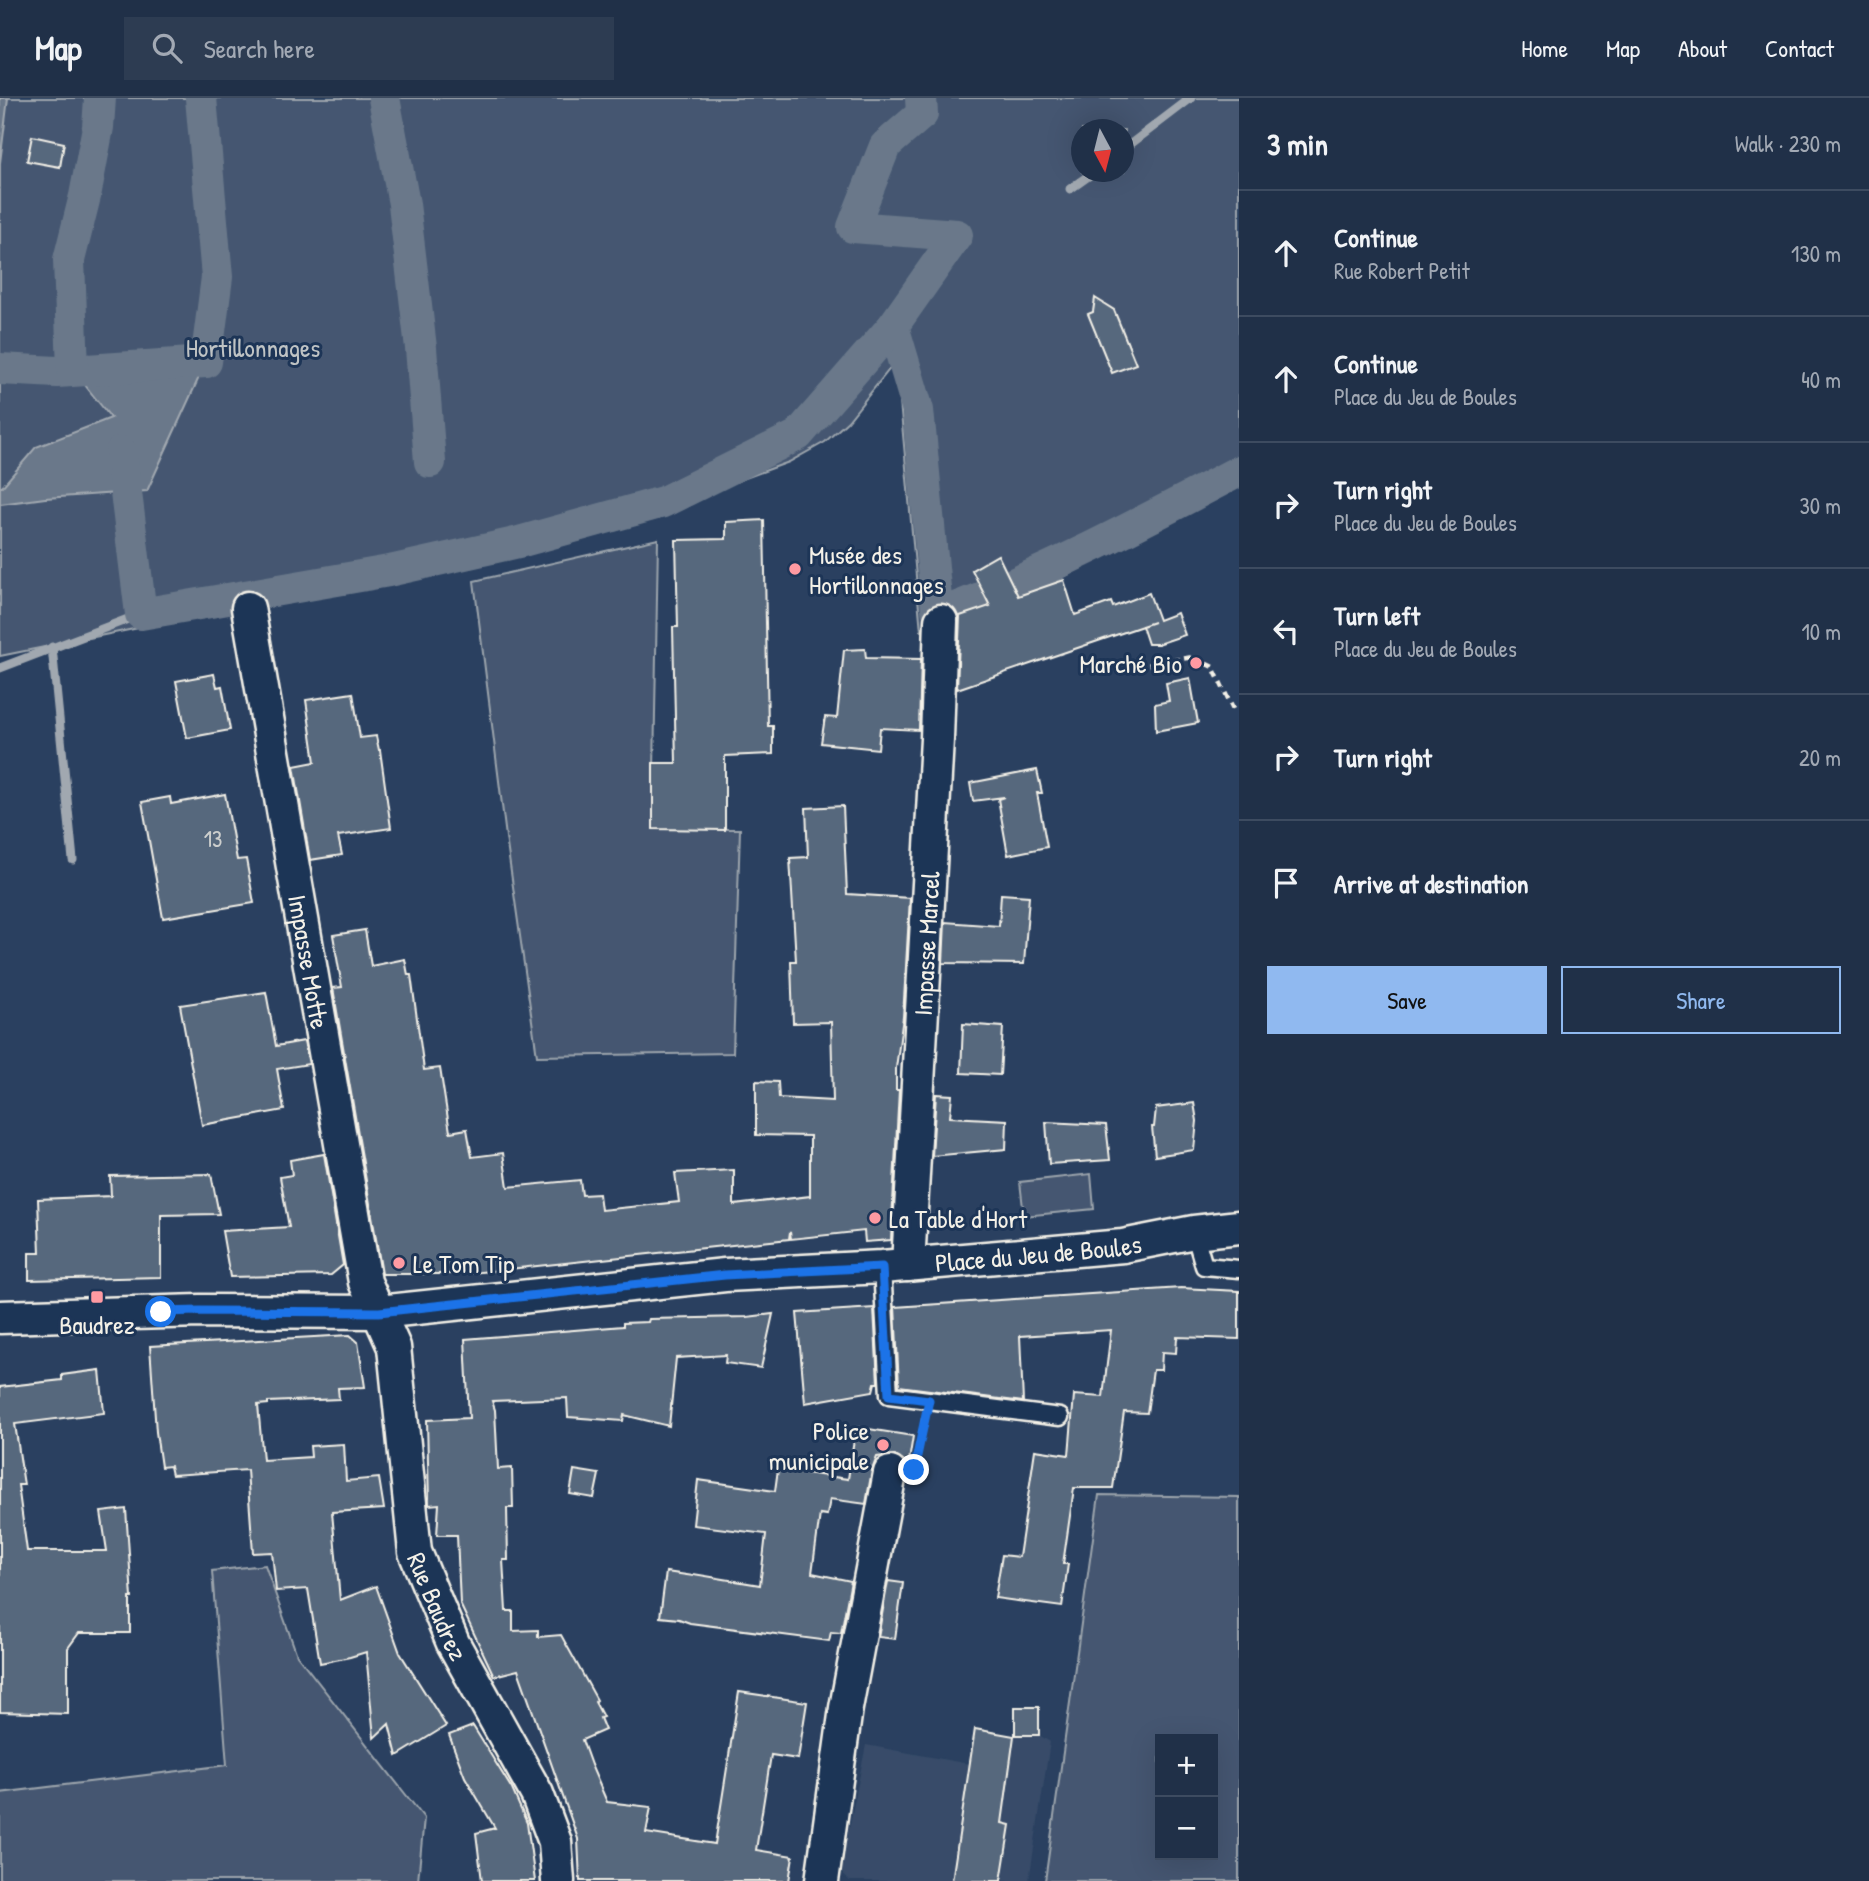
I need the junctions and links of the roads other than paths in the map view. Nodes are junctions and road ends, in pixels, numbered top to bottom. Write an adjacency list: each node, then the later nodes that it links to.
1 (248, 608): 7 (street, Impasse Motte)
2 (941, 621): 5 (street, Impasse Marcel)
3 (1239, 1227): 4 (street, Place du Jeu de Boules)
4 (1194, 1232): 5 (street, Place du Jeu de Boules); 6 (lane)
5 (895, 1266): 7 (street, Place du Jeu de Boules); 9 (lane)
6 (1239, 1269)
7 (379, 1312): 8 (street, Place du Jeu de Boules); 11 (street, Rue Baudrez)
8 (0, 1317)
9 (1060, 1417)
10 (890, 1473): 12 (street)
11 (558, 1881)
12 (822, 1881)

